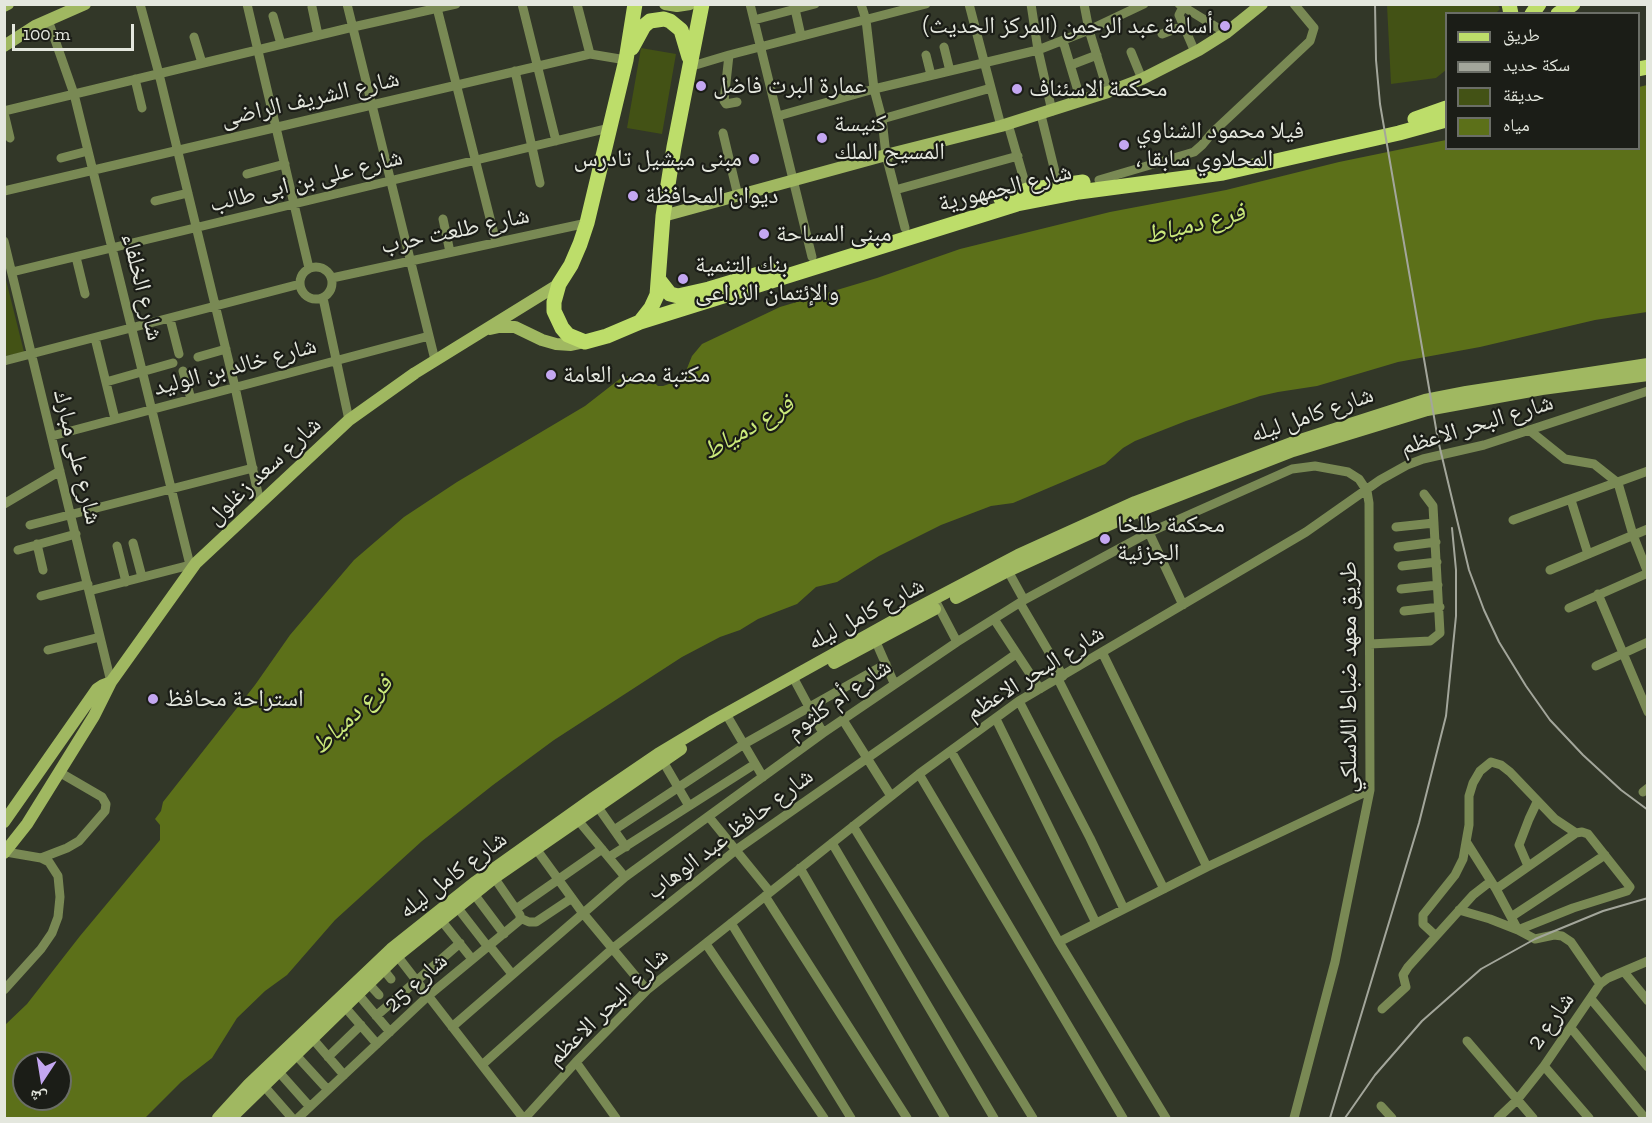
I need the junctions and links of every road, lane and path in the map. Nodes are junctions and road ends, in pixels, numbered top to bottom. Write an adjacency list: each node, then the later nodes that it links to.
1 (85, 4): 27 (street)
2 (140, 4): 59 (street)
3 (247, 4): 43 (street)
4 (347, 4): 31 (street)
5 (456, 4): 22 (street)
6 (522, 4): 56 (street)
7 (577, 4): 47 (street)
8 (635, 4): 51 (main road)
9 (664, 4): 10 (street)
10 (690, 4)
11 (702, 4): 54 (main road)
12 (750, 4): 28 (street)
13 (861, 4): 29 (street)
14 (926, 4): 29 (street)
15 (969, 4): 52 (street)
16 (1031, 4): 44 (street)
17 (1084, 4): 32 (street)
18 (1144, 4): 32 (street)
19 (1262, 4): 33 (street)
20 (1294, 4): 94 (street)
21 (810, 5): 25 (street)
22 (437, 6): 31 (street); 63 (street)
23 (1181, 6): 30 (street); 33 (street)
24 (312, 7): 35 (street)
25 (795, 9): 28 (street); 36 (street)
26 (273, 16): 39 (street)
27 (48, 20): 40 (street); 67 (street, شارع الخلفاء)
28 (754, 20): 41 (street)
29 (866, 20): 36 (street); 65 (street)
30 (1183, 26): 34 (street); 46 (street)
31 (353, 27): 35 (street); 70 (street)
32 (1089, 30): 38 (street); 50 (street)
33 (1226, 33): 46 (street)
34 (1162, 34)
35 (318, 35): 39 (street)
36 (801, 36): 41 (street)
37 (194, 37): 53 (street)
38 (1063, 41): 44 (street); 55 (street)
39 (280, 44): 43 (street)
40 (4, 46)
41 (761, 46): 48 (street); 75 (street)
42 (944, 47): 57 (street)
43 (257, 50): 53 (street); 79 (street)
44 (1038, 50): 52 (street); 74 (street)
45 (1131, 52): 62 (street)
46 (1195, 52): 62 (street)
47 (590, 54): 51 (street, شارع الشريف الراضى); 56 (street, شارع الشريف الراضى)
48 (729, 55): 54 (street); 69 (street)
49 (926, 55): 60 (street)
50 (1097, 56): 55 (street); 66 (street)
51 (626, 60): 54 (main road); 80 (main road)
52 (984, 62): 57 (street); 64 (street)
53 (202, 63): 59 (street)
54 (689, 63): 106 (main road)
55 (1071, 64): 68 (street)
56 (538, 66): 58 (street, شارع الشريف الراضى); 83 (street)
57 (950, 70): 60 (street)
58 (515, 71): 63 (street, شارع الشريف الراضى); 84 (street)
59 (159, 74): 61 (street); 85 (street)
60 (931, 75): 65 (street)
61 (135, 79): 67 (street); 71 (street)
62 (1142, 79): 66 (street)
63 (457, 85): 70 (street, شارع الشريف الراضى); 90 (street)
64 (991, 88): 76 (street); 78 (street)
65 (874, 89): 75 (street); 76 (street)
66 (1108, 92): 68 (street)
67 (74, 94): 73 (street); 86 (street, شارع الخلفاء)
68 (1081, 101): 74 (street)
69 (737, 102)
70 (372, 105): 79 (street, شارع الشريف الراضى); 95 (street)
71 (142, 108)
72 (1445, 108): 94 (main road, شارع الجمهورية)
73 (4, 112): 82 (street)
74 (1047, 113): 78 (street); 98 (street)
75 (778, 116): 96 (street)
76 (882, 119): 87 (street)
77 (1445, 120): 129 (main road, شارع الجمهورية)
78 (1004, 125): 87 (street); 88 (street)
79 (276, 127): 85 (street, شارع الشريف الراضى); 91 (street)
80 (609, 128): 83 (street, شارع على بن ابى طالب); 108 (main road)
81 (723, 133): 103 (street)
82 (10, 138)
83 (556, 141): 84 (street, شارع على بن ابى طالب)
84 (532, 147): 90 (street, شارع على بن ابى طالب); 97 (street)
85 (177, 150): 92 (street, شارع الشريف الراضى); 102 (street)
86 (88, 152): 89 (street); 92 (street, شارع الخلفاء)
87 (886, 155): 96 (street); 99 (street)
88 (1018, 156): 99 (street); 100 (street)
89 (62, 158)
90 (476, 160): 95 (street, شارع على بن ابى طالب); 112 (street)
91 (285, 164): 93 (street); 105 (street)
92 (93, 170): 101 (street, شارع الشريف الراضى); 113 (street, شارع الخلفاء)
93 (247, 174)
94 (1099, 180): 98 (main road, شارع الجمهورية)
95 (391, 181): 105 (street, شارع على بن ابى طالب); 117 (street)
96 (795, 182): 103 (street); 116 (street)
97 (540, 183)
98 (1058, 184): 100 (main road, شارع الجمهورية)
99 (895, 190): 110 (street)
100 (1027, 190): 110 (main road, شارع الجمهورية)
101 (4, 191)
102 (188, 193): 104 (street); 109 (street)
103 (738, 196): 106 (street)
104 (155, 201)
105 (294, 204): 109 (street, شارع على بن ابى طالب); 118 (street)
106 (663, 216): 121 (main road)
107 (442, 219): 114 (street)
108 (587, 223): 112 (street, شارع طلعت حرب); 123 (main road)
109 (196, 228): 113 (street, شارع على بن ابى طالب); 126 (street)
110 (904, 228): 116 (main road, شارع الجمهورية)
111 (4, 241): 119 (street, شارع على مبارك)
112 (496, 242): 114 (street, شارع طلعت حرب)
113 (112, 248): 115 (street, شارع على بن ابى طالب); 130 (street, شارع الخلفاء)
114 (450, 252): 117 (street, شارع طلعت حرب)
115 (76, 257): 119 (street, شارع على بن ابى طالب); 124 (street)
116 (812, 257): 121 (main road, شارع الجمهورية)
117 (411, 261): 120 (street, شارع طلعت حرب); 133 (street)
118 (309, 268): 120 (street); 122 (street)
119 (12, 272): 138 (street, شارع على مبارك)
120 (332, 278): 125 (street)
121 (659, 280): 129 (main road)
122 (300, 284): 125 (street); 126 (street)
123 (559, 284): 127 (street, شارع سعد زغلول); 135 (main road)
124 (85, 294)
125 (323, 298): 142 (street)
126 (216, 307): 128 (street); 136 (street)
127 (521, 307): 131 (street); 132 (street, شارع سعد زغلول)
128 (170, 319): 130 (street); 137 (street)
129 (640, 322): 135 (main road, شارع الجمهورية)
130 (132, 329): 134 (street); 146 (street, شارع الخلفاء)
131 (526, 331): 132 (street, شارع سعد زغلول); 135 (street, شارع سعد زغلول)
132 (483, 332): 140 (street, شارع سعد زغلول)
133 (429, 336): 140 (street); 142 (street, شارع خالد بن الوليد)
134 (95, 338): 138 (street); 148 (street)
135 (585, 342)
136 (226, 349): 139 (street); 149 (street)
137 (179, 354)
138 (32, 355): 141 (street); 156 (street, شارع على مبارك)
139 (198, 357)
140 (435, 360): 154 (street, شارع سعد زغلول)
141 (4, 361)
142 (336, 361): 149 (street, شارع خالد بن الوليد); 154 (street)
143 (173, 363): 146 (street)
144 (1647, 364): 167 (street, شارع كامل ليله)
145 (183, 371): 151 (street)
146 (143, 372): 148 (street); 152 (street, شارع الخلفاء)
147 (1647, 375): 167 (street, شارع كامل ليله)
148 (106, 382): 153 (street)
149 (236, 387): 151 (street, شارع خالد بن الوليد); 157 (street)
150 (1647, 391): 155 (street, شارع البحر الاعظم)
151 (191, 399): 152 (street, شارع خالد بن الوليد)
152 (152, 409): 153 (street, شارع خالد بن الوليد); 161 (street, شارع الخلفاء)
153 (115, 419): 156 (street, شارع خالد بن الوليد)
154 (349, 420): 165 (street, شارع سعد زغلول)
155 (1529, 430): 160 (street); 162 (street, شارع البحر الاعظم)
156 (52, 436): 158 (street, شارع على مبارك)
157 (253, 468): 161 (street); 165 (street)
158 (60, 471): 166 (street); 168 (street, شارع على مبارك)
159 (1647, 471): 160 (street)
160 (1617, 483): 164 (street); 176 (street)
161 (171, 489): 168 (street); 185 (street, شارع الخلفاء)
162 (1367, 491): 174 (street, شارع أم كلثوم); 200 (street, شارع البحر الاعظم); 209 (street, طريق معهد ضباط اللاسلكي)
163 (1424, 494): 170 (street)
164 (1571, 500): 169 (street); 183 (street)
165 (260, 502): 185 (street, شارع سعد زغلول)
166 (4, 504)
167 (1137, 506): 174 (street); 189 (street, شارع كامل ليله); 199 (street, شارع كامل ليله)
168 (71, 514): 171 (street); 175 (street, شارع على مبارك)
169 (1513, 520)
170 (1434, 523): 172 (street); 177 (street)
171 (30, 525)
172 (1396, 527)
173 (1647, 529): 176 (street)
174 (1148, 533): 198 (street, شارع أم كلثوم); 200 (street)
175 (76, 534): 179 (street); 194 (street, شارع على مبارك)
176 (1633, 535): 183 (street); 190 (street)
177 (1436, 542): 181 (street); 184 (street)
178 (133, 543): 191 (street)
179 (37, 544): 182 (street); 187 (street)
180 (117, 546): 192 (street)
181 (1398, 547)
182 (18, 550)
183 (1588, 555): 188 (street)
184 (1437, 562): 186 (street); 193 (street)
185 (193, 564): 191 (street); 218 (street, شارع سعد زغلول)
186 (1402, 566)
187 (43, 570)
188 (1550, 570)
189 (1008, 571): 198 (street); 199 (street, شارع كامل ليله)
190 (1647, 573): 196 (street)
191 (142, 578): 192 (street)
192 (126, 582): 194 (street)
193 (1438, 585): 195 (street); 201 (street)
194 (89, 588): 197 (street); 205 (street, شارع على مبارك)
195 (1401, 589)
196 (1599, 594): 202 (street); 212 (street)
197 (41, 596)
198 (1022, 602): 204 (street, شارع أم كلثوم); 216 (street)
199 (937, 603): 206 (street, شارع كامل ليله); 207 (street); 217 (street, شارع كامل ليله)
200 (1183, 605): 211 (street, شارع البحر الاعظم)
201 (1440, 607): 203 (street); 209 (street)
202 (1569, 608)
203 (1404, 610)
204 (994, 619): 207 (street, شارع أم كلثوم); 213 (street)
205 (100, 637): 210 (street); 218 (street, شارع على مبارك)
206 (876, 642): 214 (street); 217 (street, شارع كامل ليله)
207 (957, 642): 219 (street, شارع أم كلثوم)
208 (1647, 642): 212 (street)
209 (1370, 644): 237 (street, طريق معهد ضباط اللاسلكي)
210 (48, 650)
211 (1102, 652): 216 (street, شارع البحر الاعظم); 259 (street)
212 (1623, 652): 215 (street); 223 (street)
213 (1016, 654): 220 (street); 231 (street, شارع حافظ عبد الوهاب)
214 (886, 664): 219 (street); 222 (street)
215 (1596, 666)
216 (1061, 678): 220 (street, شارع البحر الاعظم); 265 (street)
217 (795, 680): 222 (street); 224 (street, شارع كامل ليله); 230 (street, شارع كامل ليله)
218 (111, 682): 233 (street, شارع سعد زغلول); 242 (street, شارع سعد زغلول)
219 (894, 683): 226 (street, شارع أم كلثوم)
220 (1040, 689): 221 (street, شارع البحر الاعظم)
221 (1019, 700): 225 (street, شارع البحر الاعظم); 270 (street)
222 (810, 707): 227 (street); 228 (street)
223 (1647, 712)
224 (729, 719): 228 (street); 230 (street, شارع كامل ليله)
225 (996, 719): 229 (street, شارع البحر الاعظم); 277 (street)
226 (843, 720): 227 (street, شارع أم كلثوم); 231 (street)
227 (823, 733): 235 (street, شارع أم كلثوم)
228 (744, 744): 232 (street); 236 (street)
229 (951, 751): 234 (street, شارع البحر الاعظم); 281 (street)
230 (660, 757): 236 (street); 239 (street, شارع كامل ليله)
231 (867, 758): 238 (street); 253 (street, شارع حافظ عبد الوهاب)
232 (755, 764): 235 (street); 241 (street)
233 (58, 772): 254 (street, شارع سعد زغلول); 257 (street)
234 (919, 774): 238 (street, شارع البحر الاعظم); 338 (street)
235 (763, 777): 243 (street, شارع أم كلثوم)
236 (678, 787): 241 (street); 246 (street)
237 (1370, 790): 259 (street); 340 (street, طريق معهد ضباط اللاسلكي)
238 (891, 796): 245 (street, شارع البحر الاعظم)
239 (595, 802): 244 (street, شارع كامل ليله); 246 (street); 250 (street, شارع كامل ليله)
240 (1537, 802): 247 (street); 249 (street); 258 (street)
241 (690, 806): 251 (street)
242 (6, 816)
243 (709, 817): 253 (street); 262 (street, شارع أم كلثوم)
244 (578, 819): 250 (street, شارع كامل ليله); 252 (street)
245 (853, 826): 248 (street, شارع البحر الاعظم); 337 (street)
246 (614, 830): 251 (street)
247 (1576, 833): 255 (street); 258 (street)
248 (832, 843): 260 (street, شارع البحر الاعظم); 336 (street)
249 (1467, 843): 264 (street); 280 (street)
250 (534, 846): 261 (street, شارع كامل ليله); 263 (street)
251 (626, 847): 256 (street)
252 (602, 849): 256 (street); 263 (street, شارع 25)
253 (736, 850): 267 (street); 285 (street, شارع حافظ عبد الوهاب)
254 (5, 852): 257 (street)
255 (1605, 855): 274 (street); 278 (street)
256 (609, 857): 262 (street)
257 (41, 858): 296 (street)
258 (1528, 866): 264 (street)
259 (1207, 867): 265 (street)
260 (800, 868): 267 (street, شارع البحر الاعظم); 335 (street)
261 (492, 874): 266 (street, شارع كامل ليله); 273 (street); 286 (street, شارع كامل ليله)
262 (625, 877): 272 (street, شارع أم كلثوم)
263 (559, 880): 268 (street); 273 (street, شارع 25)
264 (1493, 885): 271 (street); 274 (street)
265 (1164, 889): 270 (street)
266 (474, 894): 269 (street, شارع كامل ليله); 279 (street)
267 (767, 894): 276 (street, شارع البحر الاعظم); 334 (street)
268 (572, 898): 272 (street); 273 (street)
269 (457, 908): 275 (street, شارع كامل ليله); 284 (street)
270 (1124, 909): 277 (street)
271 (1459, 910): 278 (street); 280 (street)
272 (582, 912): 285 (street); 291 (street, شارع أم كلثوم)
273 (518, 914): 279 (street, شارع 25)
274 (1511, 917): 278 (street)
275 (441, 920): 282 (street); 286 (street, شارع كامل ليله)
276 (731, 923): 283 (street, شارع البحر الاعظم); 333 (street)
277 (1096, 923): 281 (street)
278 (1518, 930): 295 (street)
279 (504, 934): 284 (street, شارع 25)
280 (1436, 936): 304 (street)
281 (1059, 942): 339 (street)
282 (460, 943): 287 (street); 293 (street)
283 (705, 944): 297 (street, شارع البحر الاعظم); 332 (street)
284 (488, 946): 287 (street, شارع 25); 291 (street)
285 (612, 949): 297 (street); 316 (street, شارع حافظ عبد الوهاب)
286 (394, 952): 289 (street, شارع كامل ليله); 293 (street); 327 (street, شارع كامل ليله)
287 (472, 959): 300 (street, شارع 25)
288 (1647, 962): 290 (street, شارع 2)
289 (383, 969): 292 (street); 294 (street, شارع كامل ليله)
290 (1625, 973): 295 (street, شارع 2); 302 (street)
291 (512, 974): 307 (street, شارع أم كلثوم)
292 (391, 979)
293 (417, 981): 300 (street); 305 (street)
294 (368, 983): 298 (street, شارع كامل ليله); 299 (street)
295 (1600, 984): 301 (street, شارع 2)
296 (4, 990)
297 (647, 990): 315 (street, شارع البحر الاعظم)
298 (357, 993): 303 (street, شارع كامل ليله); 305 (street)
299 (379, 994)
300 (428, 996): 307 (street); 309 (street, شارع 25)
301 (1591, 999): 308 (street, شارع 2); 318 (street)
302 (1647, 1001)
303 (344, 1006): 306 (street); 310 (street, شارع كامل ليله)
304 (1382, 1010)
305 (376, 1016): 309 (street)
306 (361, 1025): 312 (street); 314 (street)
307 (452, 1027): 316 (street)
308 (1571, 1028): 317 (street, شارع 2); 345 (street)
309 (390, 1032): 312 (street, شارع 25)
310 (312, 1038): 313 (street, شارع كامل ليله); 314 (street)
311 (1467, 1041): 323 (street)
312 (377, 1044): 320 (street, شارع 25)
313 (296, 1054): 319 (street, شارع كامل ليله); 322 (street)
314 (328, 1057): 320 (street)
315 (576, 1062): 330 (street, شارع البحر الاعظم); 331 (street)
316 (482, 1065): 330 (street)
317 (1544, 1066): 323 (street, شارع 2); 344 (street)
318 (1647, 1067)
319 (278, 1071): 321 (street, شارع كامل ليله); 325 (street)
320 (344, 1075): 322 (street, شارع 25)
321 (264, 1086): 326 (street, شارع كامل ليله); 328 (street)
322 (328, 1090): 325 (street, شارع 25)
323 (1517, 1100): 342 (street, شارع 2); 343 (street)
324 (1381, 1106): 341 (street)
325 (310, 1107): 329 (street, شارع 25)
326 (236, 1116)
327 (218, 1119)
328 (292, 1119)
329 (298, 1119)
330 (524, 1119)
331 (616, 1119)
332 (824, 1119)
333 (851, 1119)
334 (907, 1119)
335 (945, 1119)
336 (994, 1119)
337 (1033, 1119)
338 (1123, 1119)
339 (1166, 1119)
340 (1294, 1119)
341 (1392, 1119)
342 (1498, 1119)
343 (1533, 1119)
344 (1589, 1119)
345 (1645, 1119)

